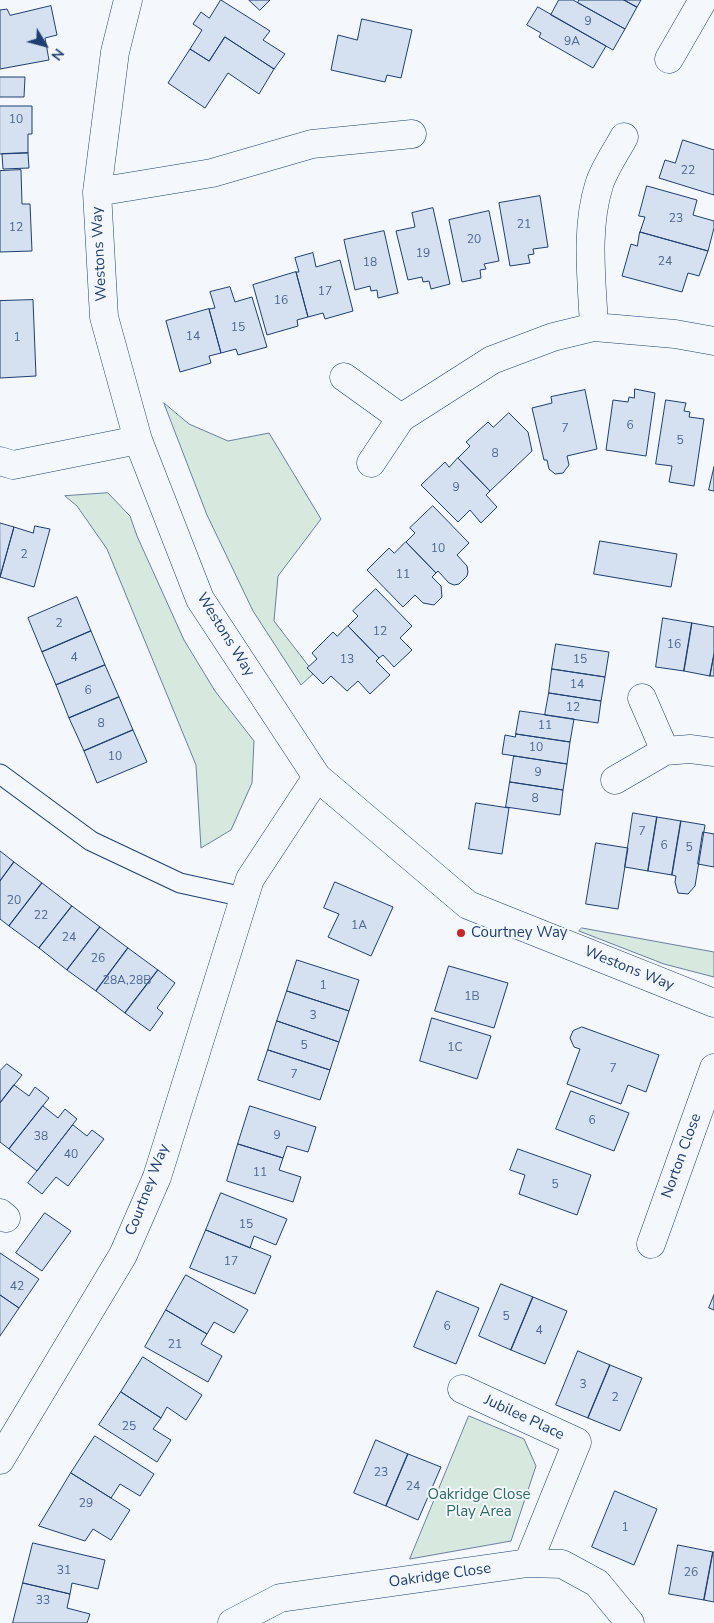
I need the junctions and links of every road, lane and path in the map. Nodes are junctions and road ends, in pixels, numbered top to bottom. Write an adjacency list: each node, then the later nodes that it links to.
1 (128, 0): 6 (street, Westons Way)
2 (703, 0): 3 (street)
3 (669, 59)
4 (412, 134): 6 (street)
5 (624, 137): 7 (street)
6 (97, 192): 11 (street, Westons Way)
7 (594, 327): 8 (street); 10 (street)
8 (714, 341)
9 (344, 377): 10 (street)
10 (401, 418): 13 (street)
11 (138, 440): 12 (street); 18 (street, Westons Way)
12 (0, 461)
13 (371, 463)
14 (642, 698): 15 (street)
15 (665, 751): 16 (street); 19 (street)
16 (714, 752)
17 (0, 774): 20 (lane)
18 (317, 777): 20 (street, Courtney Way); 21 (street, Westons Way)
19 (615, 780)
20 (244, 897): 25 (street, Courtney Way)
21 (714, 1004)
22 (714, 1068): 23 (street, Norton Close)
23 (651, 1244)
24 (462, 1389): 26 (street, Jubilee Place)
25 (0, 1460)
26 (528, 1563): 27 (street, Oakridge Close); 28 (street, Oakridge Close)
27 (232, 1623)
28 (630, 1623)

